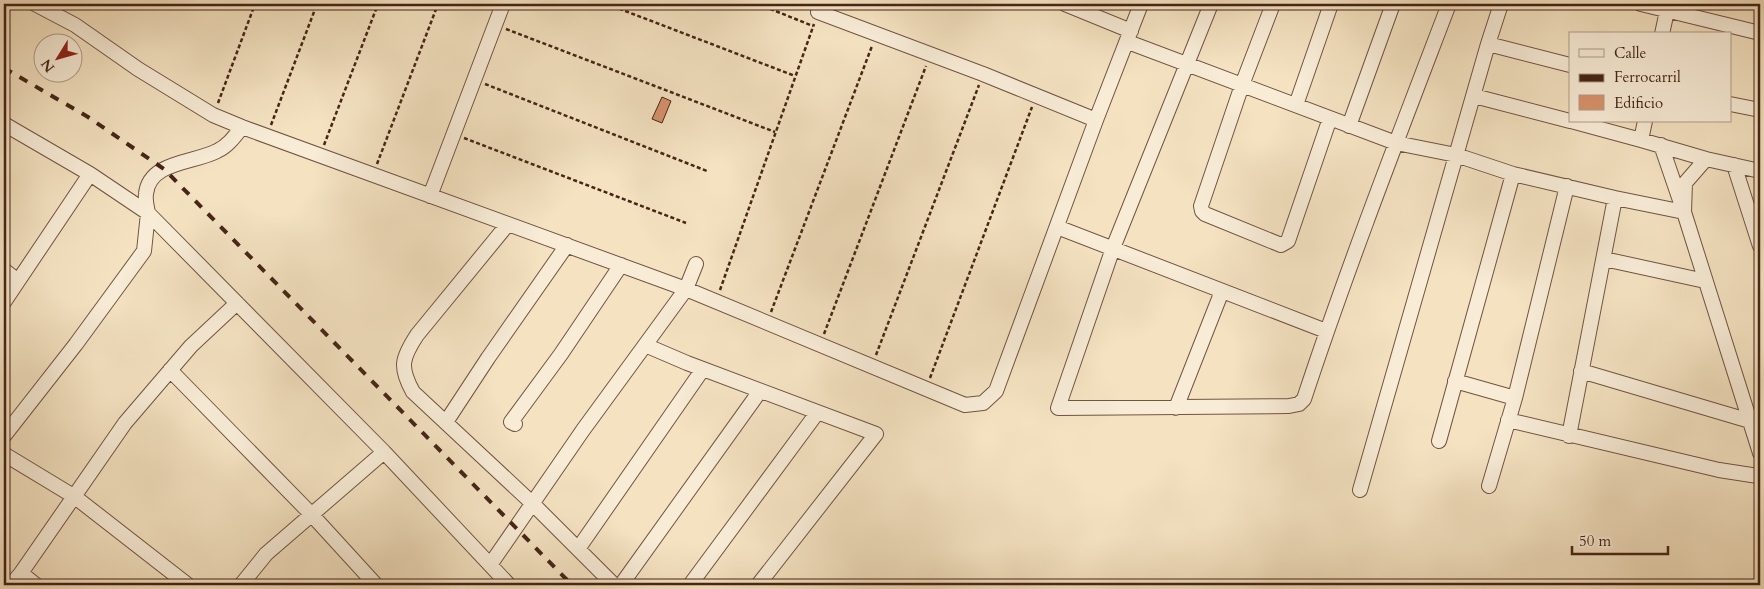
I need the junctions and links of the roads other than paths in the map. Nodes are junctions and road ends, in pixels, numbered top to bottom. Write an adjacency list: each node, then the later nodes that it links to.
1 (35, 4): 32 (street)
2 (504, 4): 43 (street)
3 (1066, 4): 16 (street)
4 (1142, 4): 16 (street)
5 (1211, 4): 18 (street)
6 (1273, 4): 20 (street)
7 (1331, 4): 23 (street)
8 (1393, 4): 31 (street)
9 (1449, 4): 34 (street)
10 (1501, 4): 17 (street)
11 (1641, 4): 12 (street)
12 (1667, 11): 14 (street); 15 (street)
13 (818, 12): 26 (street)
14 (1662, 32)
15 (1760, 33)
16 (1129, 36): 18 (street); 26 (street)
17 (1488, 44): 19 (street); 21 (street)
18 (1188, 64): 20 (street); 51 (street)
19 (1569, 65)
20 (1242, 85): 23 (street); 25 (street)
21 (1474, 96): 27 (street); 36 (street)
22 (1732, 104): 24 (street)
23 (1296, 105): 25 (street)
24 (1760, 110)
25 (1330, 118): 31 (street)
26 (1096, 120): 48 (street)
27 (1569, 120)
28 (1575, 122): 33 (street)
29 (1645, 122): 33 (street)
30 (4, 124): 40 (street)
31 (1349, 126): 34 (street)
32 (242, 128): 43 (street); 46 (street)
33 (1641, 140): 35 (street)
34 (1396, 143): 36 (street); 62 (street)
35 (1661, 145): 37 (street); 45 (street)
36 (1456, 155): 41 (street); 84 (street)
37 (1706, 160): 38 (street); 45 (street)
38 (1734, 165): 39 (street); 50 (street)
39 (1760, 171)
40 (90, 174): 46 (street); 56 (street)
41 (1513, 174): 42 (street); 67 (street)
42 (1567, 186): 44 (street); 69 (street)
43 (430, 196): 47 (street)
44 (1615, 198): 45 (street); 52 (street)
45 (1684, 212): 57 (street)
46 (148, 213): 61 (street); 76 (street)
47 (508, 224): 49 (street); 74 (street)
48 (1057, 227): 51 (street); 58 (street)
49 (567, 245): 54 (street); 74 (street)
50 (1760, 246)
51 (1113, 248): 59 (street); 70 (street)
52 (1604, 259): 57 (street); 66 (street)
53 (696, 264): 58 (street)
54 (621, 265): 58 (street); 75 (street)
55 (4, 270): 56 (street)
56 (18, 280): 60 (street)
57 (1705, 280): 73 (street)
58 (686, 289): 63 (street)
59 (1222, 291): 62 (street); 70 (street)
60 (4, 302)
61 (237, 303): 65 (street); 79 (street)
62 (1326, 331): 70 (street)
63 (646, 345): 64 (street); 86 (street)
64 (703, 369): 68 (street); 88 (street)
65 (170, 370): 85 (street); 87 (street)
66 (1581, 371): 73 (street); 77 (street)
67 (1455, 382): 69 (street); 78 (street)
68 (760, 391): 71 (street); 98 (street)
69 (1514, 398): 72 (street)
70 (1176, 408)
71 (817, 413): 99 (street); 100 (street)
72 (1508, 420): 77 (street); 83 (street)
73 (1755, 420): 81 (street)
74 (446, 422): 86 (street)
75 (515, 424)
76 (4, 436)
77 (1569, 436): 82 (street)
78 (1440, 441)
79 (384, 452): 87 (street); 89 (street)
80 (4, 454): 85 (street)
81 (1760, 454)
82 (1760, 475)
83 (1490, 486)
84 (1360, 490)
85 (75, 497): 90 (street); 93 (street)
86 (533, 504): 88 (street); 89 (street)
87 (312, 515): 94 (street); 95 (street)
88 (578, 549): 97 (street)
89 (490, 565): 96 (street)
90 (21, 573): 91 (street); 92 (street)
91 (11, 585)
92 (36, 585)
93 (188, 585)
94 (242, 585)
95 (376, 585)
96 (508, 585)
97 (614, 585)
98 (621, 585)
99 (690, 585)
100 (758, 585)

